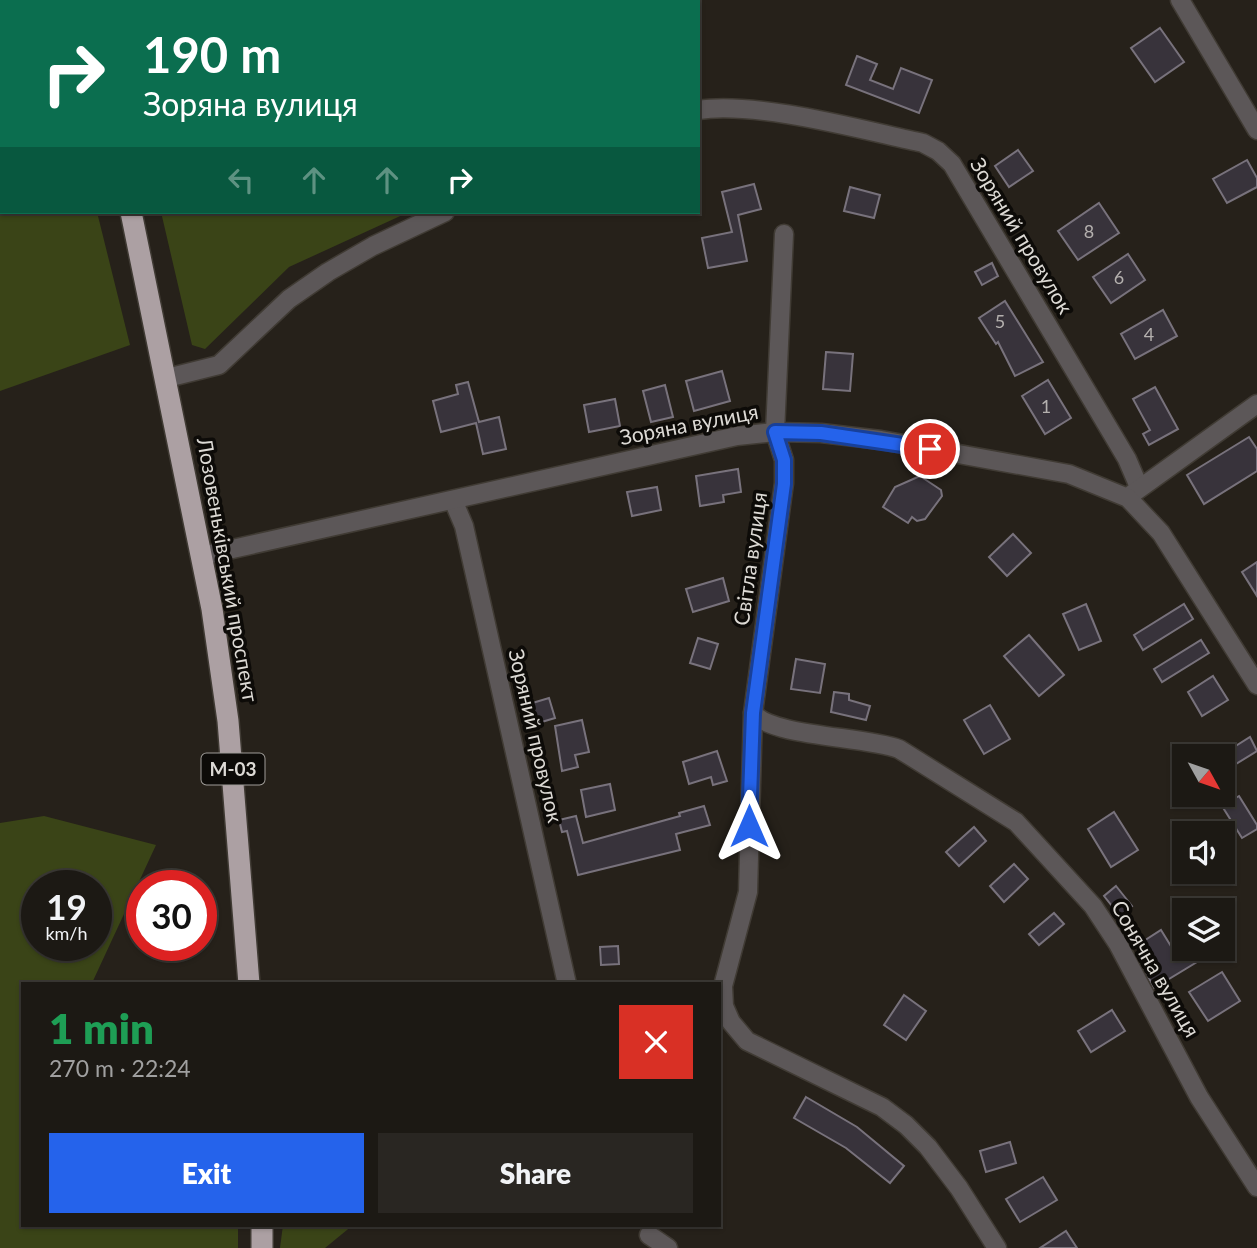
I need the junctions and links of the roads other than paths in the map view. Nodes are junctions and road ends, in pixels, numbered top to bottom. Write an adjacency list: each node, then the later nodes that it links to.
1 (1180, 0): 3 (street)
2 (700, 110): 10 (street, Зоряний провулок)
3 (1257, 130)
4 (131, 214): 7 (highway, Лозовеньківський проспект / М-03)
5 (441, 214): 7 (street)
6 (784, 234): 9 (street, Світла вулиця)
7 (167, 378): 12 (highway, Лозовеньківський проспект / М-03)
8 (1257, 404): 10 (street)
9 (775, 432): 10 (street, Зоряна вулиця); 11 (street, Зоряна вулиця); 14 (street, Світла вулиця)
10 (1133, 493): 13 (street, Зоряна вулиця)
11 (453, 500): 12 (street, Зоряна вулиця); 16 (street, Зоряний провулок)
12 (201, 556): 15 (highway, Лозовеньківський проспект / М-03)
13 (1257, 685)
14 (753, 713): 17 (street, Сонячна вулиця); 22 (street, Світла вулиця)
15 (249, 982)
16 (567, 982)
17 (1257, 1187)
18 (262, 1227): 20 (highway)
19 (649, 1235): 21 (street)
20 (262, 1248)
21 (667, 1248)
22 (997, 1248)

